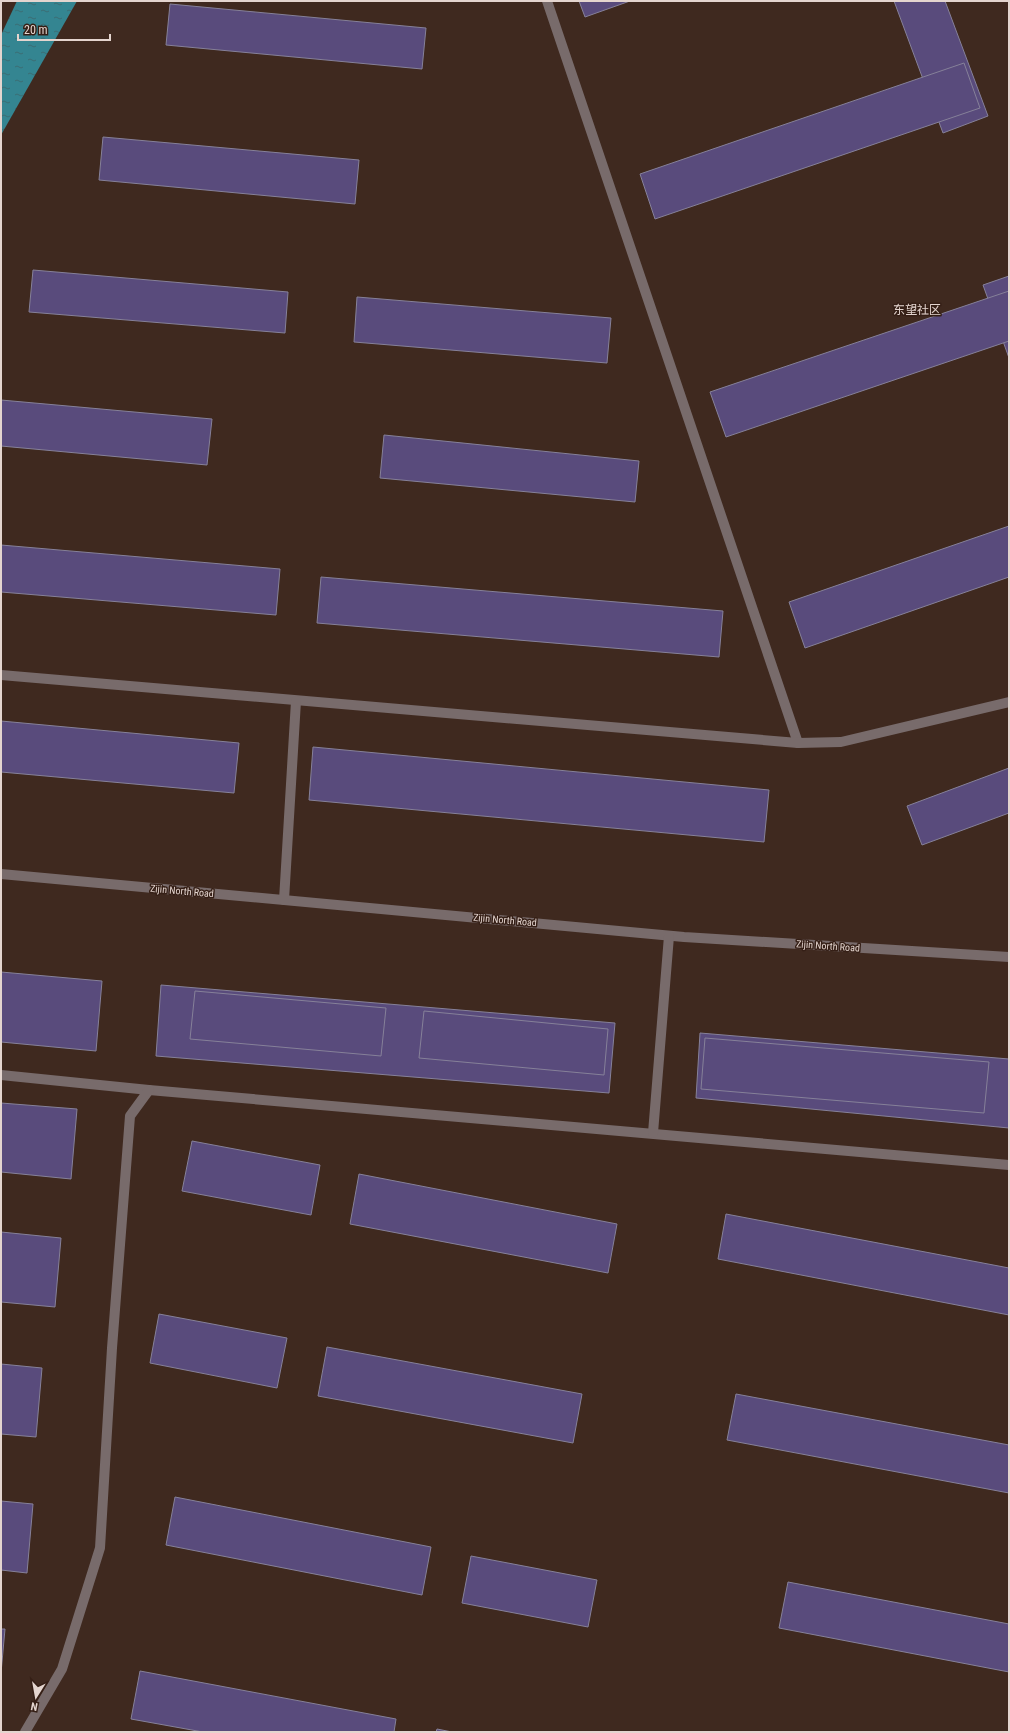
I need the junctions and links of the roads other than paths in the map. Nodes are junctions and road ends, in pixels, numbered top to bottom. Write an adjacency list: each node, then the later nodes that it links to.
1 (547, 1): 5 (street)
2 (1, 675): 3 (street)
3 (296, 701): 5 (street); 7 (street)
4 (1009, 702): 5 (street)
5 (798, 743)
6 (1, 874): 7 (street, Zijin North Road)
7 (284, 900): 8 (street, Zijin North Road)
8 (669, 936): 9 (street, Zijin North Road); 12 (street)
9 (1009, 957)
10 (1, 1075): 11 (street)
11 (149, 1090): 12 (street); 14 (street)
12 (652, 1133): 13 (street)
13 (1009, 1165)
14 (25, 1732)

